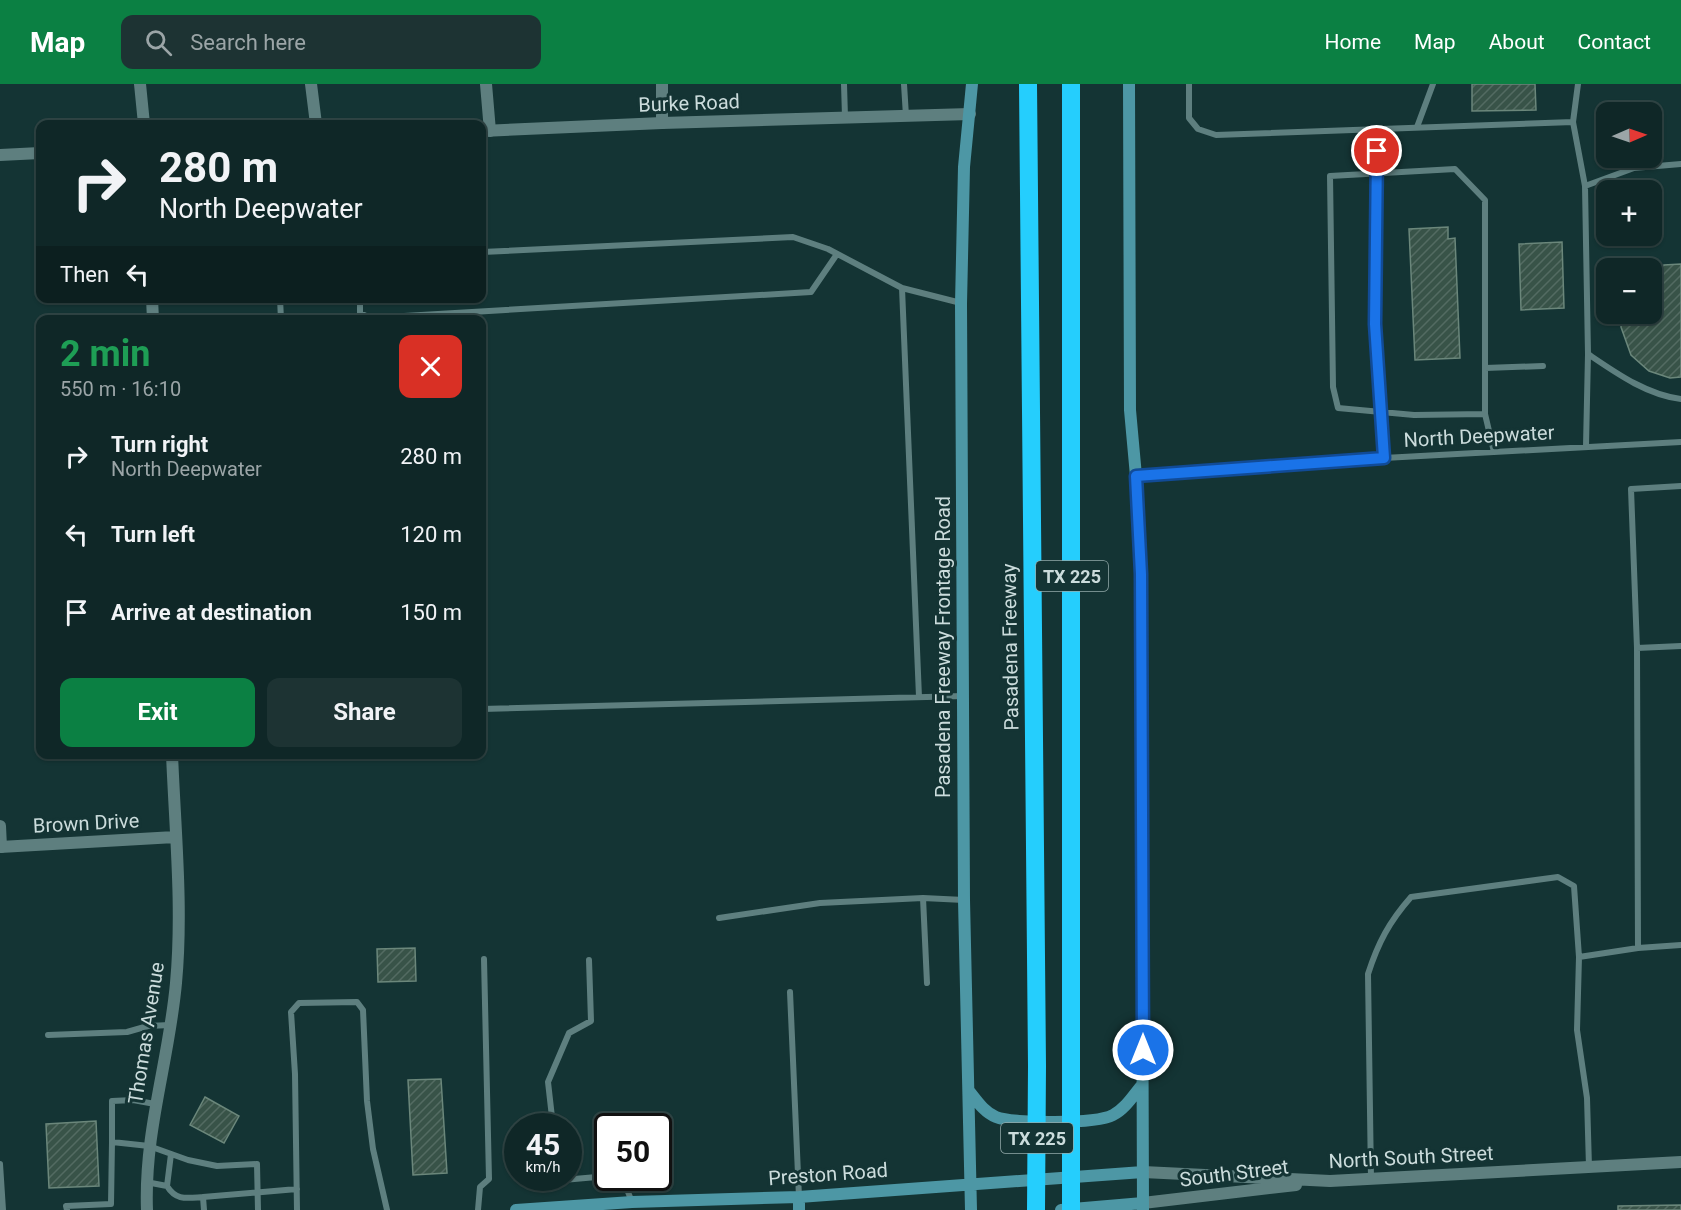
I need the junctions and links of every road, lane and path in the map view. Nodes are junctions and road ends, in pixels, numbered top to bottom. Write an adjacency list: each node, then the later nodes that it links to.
1 (140, 84): 17 (street)
2 (311, 84): 18 (street)
3 (486, 84): 23 (street)
4 (662, 84): 20 (street)
5 (844, 84): 16 (lane)
6 (904, 84): 15 (lane)
7 (972, 84): 14 (main road, Pasadena Freeway Frontage Road)
8 (1028, 84): 101 (highway, Pasadena Freeway / TX 225)
9 (1071, 84): 103 (highway, TX 225)
10 (1129, 84): 44 (main road)
11 (1189, 84): 22 (lane)
12 (1433, 84): 21 (lane)
13 (1578, 84): 19 (lane)
14 (970, 114): 15 (street, Burke Road); 32 (main road, Pasadena Freeway Frontage Road)
15 (906, 116): 16 (street, Burke Road)
16 (845, 117): 20 (street, Burke Road)
17 (144, 120)
18 (316, 120)
19 (1573, 122): 21 (lane); 28 (lane)
20 (662, 123): 23 (street, Burke Road)
21 (1418, 127): 22 (lane)
22 (1377, 129): 27 (lane)
23 (486, 131)
24 (36, 153): 25 (street)
25 (0, 155)
26 (1681, 164): 28 (lane)
27 (1377, 173): 36 (lane); 38 (lane); 38 (lane)
28 (1585, 186): 34 (lane)
29 (486, 252): 30 (lane)
30 (837, 254): 31 (lane); 33 (lane)
31 (902, 288): 32 (lane); 49 (lane)
32 (961, 304): 48 (main road, Pasadena Freeway Frontage Road)
33 (421, 315)
34 (1588, 354): 37 (lane); 41 (lane)
35 (1543, 366): 36 (lane)
36 (1485, 368): 39 (lane)
37 (1681, 399)
38 (1382, 412): 39 (lane); 43 (lane)
39 (1485, 414): 42 (lane)
40 (1681, 442): 41 (lane, North Deepwater)
41 (1586, 446): 42 (lane, North Deepwater)
42 (1494, 452): 43 (lane, North Deepwater)
43 (1384, 458): 44 (lane, North Deepwater)
44 (1136, 476): 67 (main road)
45 (1681, 486): 47 (lane)
46 (1681, 646): 47 (lane)
47 (1637, 648): 59 (lane)
48 (963, 696): 49 (lane); 56 (main road, Pasadena Freeway Frontage Road)
49 (919, 697): 50 (lane)
50 (486, 709)
51 (172, 759): 53 (street, Thomas Avenue)
52 (0, 826): 54 (street)
53 (175, 837): 54 (street, Brown Drive); 65 (street, Thomas Avenue)
54 (0, 847)
55 (923, 898): 56 (lane); 57 (lane); 63 (lane)
56 (964, 900): 68 (main road, Pasadena Freeway Frontage Road)
57 (718, 918)
58 (1681, 945): 59 (lane)
59 (1638, 948): 60 (lane)
60 (1579, 957): 76 (lane); 78 (lane)
61 (484, 958): 97 (lane)
62 (589, 960): 70 (lane)
63 (927, 983)
64 (790, 992): 87 (lane)
65 (170, 1025): 66 (lane); 69 (street, Thomas Avenue)
66 (48, 1035)
67 (1142, 1085): 68 (main road); 77 (main road)
68 (969, 1091): 81 (main road, Pasadena Freeway Frontage Road)
69 (155, 1104): 71 (lane); 72 (street, Thomas Avenue)
70 (552, 1113)
71 (112, 1142): 72 (lane); 91 (lane)
72 (149, 1146): 73 (lane); 80 (street, Thomas Avenue)
73 (171, 1154): 82 (lane); 85 (lane)
74 (1681, 1162): 76 (street, North South Street)
75 (0, 1164): 90 (lane)
76 (1589, 1167): 78 (street, North South Street)
77 (1143, 1172): 79 (street, North South Street); 81 (main road, Preston Road); 89 (main road)
78 (1371, 1179): 79 (street, North South Street)
79 (1330, 1181): 89 (street, South Street)
80 (146, 1182): 82 (lane); 92 (street, Thomas Avenue)
81 (969, 1184): 87 (main road, Preston Road); 100 (main road, Pasadena Freeway Frontage Road)
82 (167, 1186): 86 (lane)
83 (297, 1189): 85 (lane); 95 (lane); 96 (lane)
84 (627, 1191): 88 (lane)
85 (258, 1192): 86 (lane); 94 (lane)
86 (203, 1197): 93 (lane)
87 (799, 1197): 88 (main road, Preston Road); 99 (main road)
88 (633, 1206): 98 (main road, Preston Road)
89 (1143, 1207): 102 (main road)
90 (3, 1210)
91 (67, 1210)
92 (147, 1210)
93 (204, 1210)
94 (258, 1210)
95 (297, 1210)
96 (387, 1210)
97 (478, 1210)
98 (516, 1210)
99 (799, 1210)
100 (971, 1210)
101 (1036, 1210)
102 (1061, 1210)
103 (1071, 1210)

